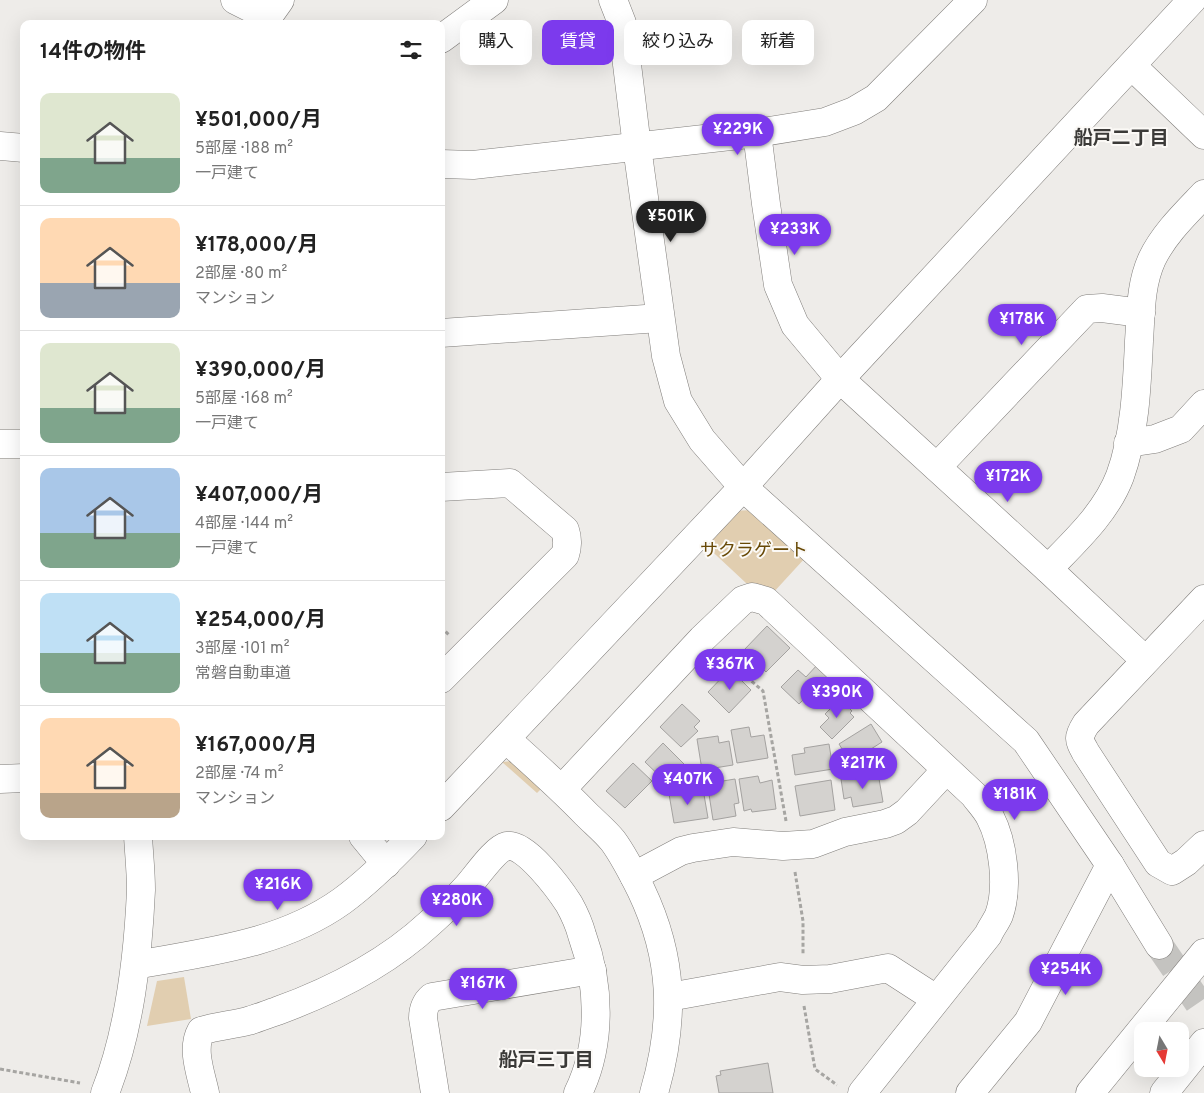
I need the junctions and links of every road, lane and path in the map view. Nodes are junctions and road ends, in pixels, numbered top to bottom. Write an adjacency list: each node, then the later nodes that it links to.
1 (235, 0): 6 (main road)
2 (494, 0): 7 (main road)
3 (613, 0): 12 (main road)
4 (973, 0): 9 (main road)
5 (1192, 0): 8 (main road)
6 (270, 13)
7 (445, 36)
8 (1132, 66): 10 (main road); 19 (main road)
9 (757, 132): 12 (main road); 19 (main road)
10 (1204, 135)
11 (0, 146): 13 (main road)
12 (636, 147): 14 (main road); 17 (main road)
13 (20, 148)
14 (445, 164)
15 (1204, 194): 16 (main road)
16 (1141, 313): 21 (main road); 24 (main road)
17 (660, 318): 18 (main road); 26 (main road)
18 (445, 333)
19 (840, 379): 24 (main road); 26 (main road)
20 (1204, 404): 21 (main road)
21 (1128, 443): 27 (main road)
22 (0, 444): 23 (main road)
23 (20, 444)
24 (937, 467): 27 (main road)
25 (445, 486): 30 (main road)
26 (743, 487): 31 (main road); 42 (main road)
27 (1048, 569): 29 (main road)
28 (1204, 599): 29 (main road)
29 (1145, 660): 40 (main road)
30 (445, 675)
31 (506, 739): 35 (main road); 36 (main road)
32 (946, 770): 35 (main road); 43 (main road); 49 (main road)
33 (20, 778): 34 (main road)
34 (0, 779)
35 (562, 789): 43 (main road)
36 (445, 803)
37 (138, 840): 46 (main road)
38 (366, 840): 41 (main road)
39 (409, 840): 41 (main road)
40 (1204, 845)
41 (386, 864): 46 (main road)
42 (1110, 865): 44 (main road); 58 (main road)
43 (634, 876): 48 (main road)
44 (1159, 945)
45 (1204, 953): 59 (main road)
46 (136, 965): 52 (main road)
47 (592, 970): 53 (main road); 54 (main road); 55 (main road)
48 (669, 997): 49 (main road); 56 (main road)
49 (936, 999): 57 (main road)
50 (1204, 1043): 60 (main road)
51 (0, 1069): 52 (path)
52 (93, 1088)
53 (205, 1093)
54 (435, 1093)
55 (578, 1093)
56 (654, 1093)
57 (862, 1093)
58 (970, 1093)
59 (1090, 1093)
60 (1164, 1093)

